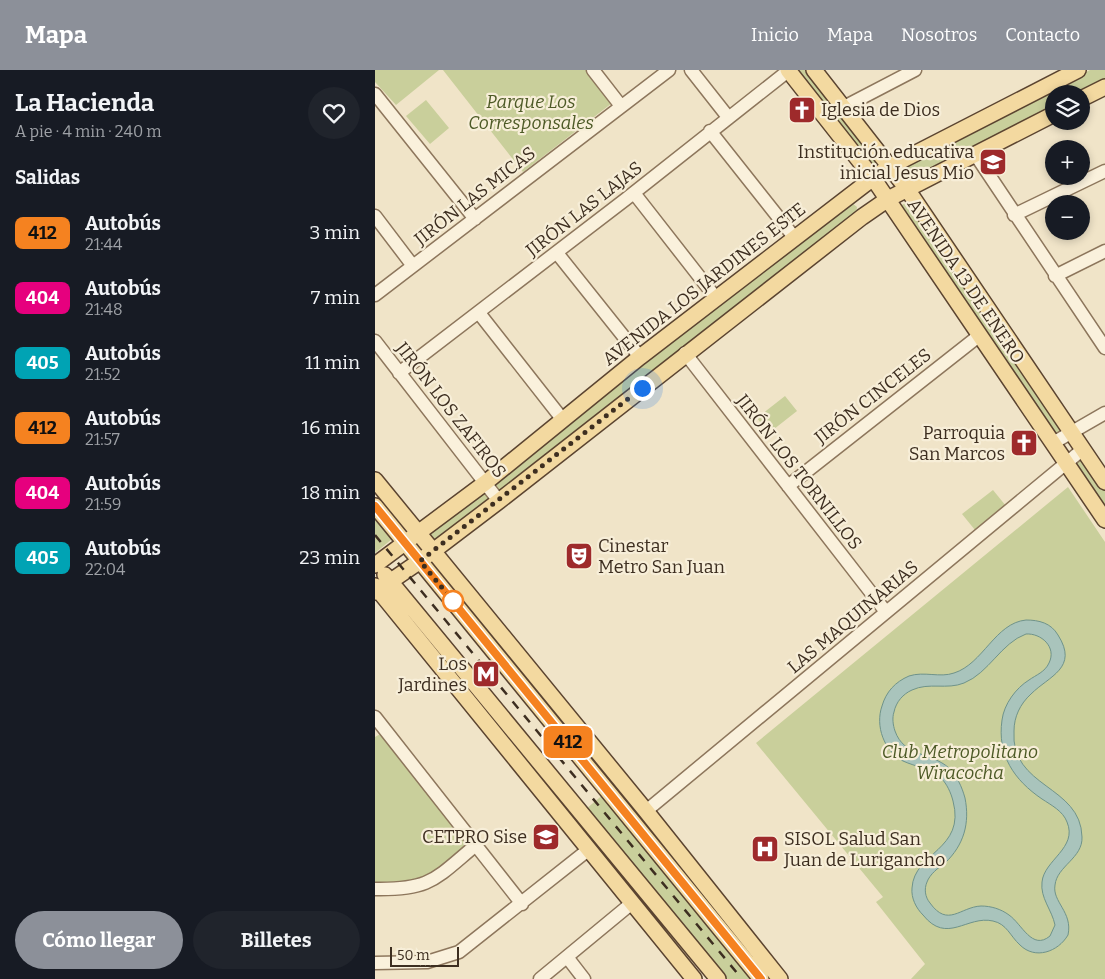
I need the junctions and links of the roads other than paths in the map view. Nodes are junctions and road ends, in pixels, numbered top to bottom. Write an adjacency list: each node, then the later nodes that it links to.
1 (593, 70): 11 (street)
2 (669, 70): 11 (street, JIRÓN LAS MICAS)
3 (691, 70): 13 (street)
4 (788, 70): 13 (street, JIRÓN LAS LAJAS); 19 (main road, AVENIDA 13 DE ENERO)
5 (814, 70): 12 (main road, AVENIDA 13 DE ENERO)
6 (1078, 70): 17 (main road, AVENIDA LOS JARDINES ESTE)
7 (912, 71): 12 (street)
8 (1105, 87): 10 (main road)
9 (375, 94): 27 (street)
10 (1090, 94)
11 (621, 106): 27 (street, JIRÓN LAS MICAS)
12 (844, 107): 17 (main road, AVENIDA 13 DE ENERO)
13 (728, 117): 15 (street, JIRÓN LAS LAJAS)
14 (1045, 119): 16 (main road)
15 (710, 131): 21 (street, JIRÓN LAS LAJAS); 28 (street)
16 (975, 154): 20 (main road); 24 (street)
17 (889, 167): 19 (main road, AVENIDA LOS JARDINES ESTE); 20 (main road, AVENIDA 13 DE ENERO)
18 (1105, 171): 24 (street)
19 (873, 178): 22 (main road, AVENIDA LOS JARDINES ESTE); 23 (main road, AVENIDA 13 DE ENERO)
20 (907, 189): 23 (main road); 45 (main road, AVENIDA 13 DE ENERO)
21 (634, 193): 30 (street, JIRÓN LAS LAJAS); 34 (street)
22 (846, 199): 26 (main road); 28 (main road, AVENIDA LOS JARDINES ESTE)
23 (888, 199): 26 (main road); 37 (main road, AVENIDA 13 DE ENERO)
24 (1014, 214): 32 (street)
25 (375, 216): 31 (street)
26 (862, 217): 40 (main road)
27 (475, 219): 31 (street, JIRÓN LAS MICAS)
28 (795, 237): 34 (main road, AVENIDA LOS JARDINES ESTE)
29 (1105, 251): 32 (street)
30 (557, 253): 35 (street, JIRÓN LAS LAJAS); 41 (street)
31 (413, 266): 33 (street, JIRÓN LAS MICAS)
32 (1055, 276): 36 (street)
33 (375, 295)
34 (716, 298): 41 (main road, AVENIDA LOS JARDINES ESTE)
35 (479, 313): 42 (street, JIRÓN LAS LAJAS); 44 (street)
36 (1101, 333): 39 (street)
37 (980, 335): 46 (main road, AVENIDA 13 DE ENERO); 52 (street, JIRÓN CINCELES)
38 (375, 341): 42 (street, JIRÓN LOS ZAFIROS)
39 (1105, 348)
40 (685, 353): 52 (street, JIRÓN LOS TORNILLOS); 53 (main road)
41 (640, 357): 44 (main road, AVENIDA LOS JARDINES ESTE)
42 (399, 373): 51 (street, JIRÓN LOS ZAFIROS)
43 (1105, 413): 45 (street)
44 (563, 420): 51 (main road, AVENIDA LOS JARDINES ESTE)
45 (1071, 432): 46 (street); 47 (main road, AVENIDA 13 DE ENERO)
46 (1053, 443): 48 (main road, AVENIDA 13 DE ENERO)
47 (1082, 450): 48 (street, LAS MAQUINARIAS); 50 (main road, AVENIDA 13 DE ENERO)
48 (1066, 463): 55 (main road, AVENIDA 13 DE ENERO); 61 (street, LAS MAQUINARIAS)
49 (375, 480): 56 (main road)
50 (1105, 482)
51 (485, 483): 53 (street, JIRÓN LOS ZAFIROS); 56 (main road, AVENIDA LOS JARDINES ESTE)
52 (788, 486): 61 (street, JIRÓN LOS TORNILLOS)
53 (499, 501): 57 (main road)
54 (375, 506): 56 (main road)
55 (1105, 520)
56 (412, 539): 57 (main road); 58 (main road, AVENIDA LOS JARDINES ESTE)
57 (426, 557): 59 (main road); 63 (main road); 75 (main road)
58 (376, 564): 59 (main road)
59 (391, 581): 60 (main road); 74 (main road)
60 (376, 589): 65 (main road)
61 (886, 612): 63 (street, LAS MAQUINARIAS)
62 (375, 717): 64 (street)
63 (647, 811): 76 (main road)
64 (475, 845): 66 (street); 68 (street)
65 (588, 850): 67 (main road); 68 (street)
66 (375, 889)
67 (632, 903): 69 (street); 73 (main road)
68 (522, 904): 70 (street)
69 (567, 957): 71 (street); 72 (street)
70 (375, 963)
71 (540, 979)
72 (584, 979)
73 (694, 979)
74 (717, 979)
75 (761, 979)
76 (780, 979)

